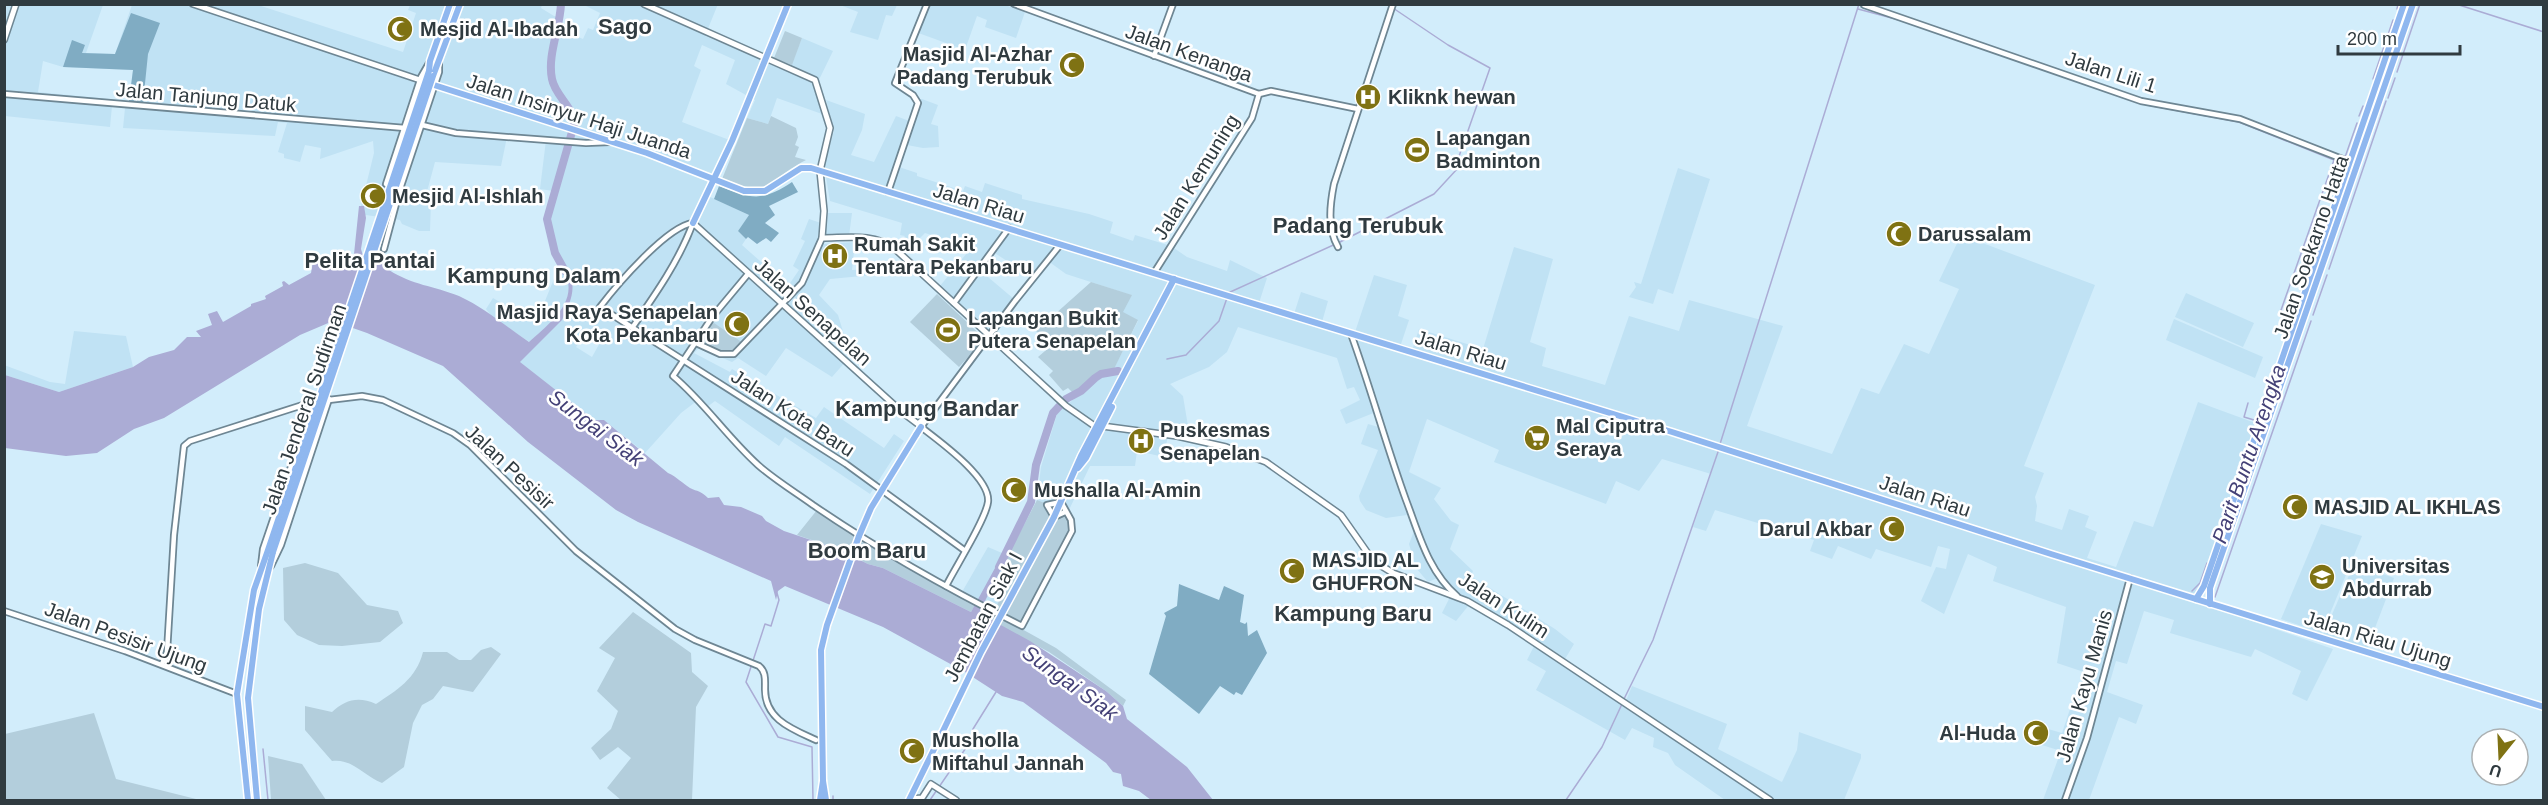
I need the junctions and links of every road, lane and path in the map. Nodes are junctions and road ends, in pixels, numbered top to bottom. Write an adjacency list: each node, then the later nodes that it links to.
1 (16, 4): 14 (main road)
2 (193, 4): 20 (main road)
3 (450, 4): 17 (main road, Jalan Jenderal Sudirman)
4 (460, 4): 18 (main road, Jalan Jenderal Sudirman)
5 (644, 4): 16 (main road)
6 (788, 4): 16 (main road)
7 (927, 4): 32 (street)
8 (1014, 4): 15 (street, Jalan Kenanga)
9 (1173, 4): 15 (street)
10 (2404, 4): 28 (main road, Jalan Soekarno Hatta)
11 (2413, 4): 39 (main road, Jalan Soekarno Hatta)
12 (1864, 5): 28 (street, Jalan Lili 1)
13 (1392, 7): 24 (street)
14 (4, 40)
15 (1154, 56): 23 (street, Jalan Kenanga)
16 (766, 58): 29 (main road); 30 (main road)
17 (430, 61): 19 (main road, Jalan Jenderal Sudirman); 20 (street)
18 (439, 61): 19 (main road, Jalan Jenderal Sudirman); 21 (street)
19 (431, 74): 59 (main road, Jalan Jenderal Sudirman, bridge)
20 (420, 80): 26 (street)
21 (434, 85): 25 (street); 27 (main road, Jalan Insinyur Haji Juanda)
22 (4, 94): 26 (street, Jalan Tanjung Datuk)
23 (1259, 94): 24 (street, Jalan Kenanga); 40 (street, Jalan Kemuning)
24 (1358, 110): 36 (street)
25 (422, 125): 27 (street); 31 (street)
26 (405, 128): 31 (street)
27 (610, 142): 30 (main road, Jalan Insinyur Haji Juanda)
28 (2346, 161): 39 (main road, Jalan Soekarno Hatta)
29 (820, 171): 30 (main road, Jalan Riau); 32 (main road, Jalan Riau); 35 (main road)
30 (714, 179): 33 (main road)
31 (400, 189): 38 (street)
32 (888, 192): 34 (main road, Jalan Riau)
33 (693, 223): 41 (main road, Jalan Senapelan); 45 (street); 45 (street, Jalan Kota Baru)
34 (1009, 228): 37 (main road, Jalan Riau); 43 (street)
35 (822, 238): 43 (main road); 44 (street)
36 (1336, 244)
37 (1060, 245): 40 (main road, Jalan Riau); 47 (street)
38 (384, 249)
39 (2321, 258): 63 (main road, Jalan Soekarno Hatta); 64 (main road, Jalan Soekarno Hatta)
40 (1154, 273): 42 (main road, Jalan Riau)
41 (748, 274): 44 (main road, Jalan Senapelan); 48 (street)
42 (1174, 279): 46 (main road, Jalan Riau); 53 (main road, Jembatan Siak I)
43 (954, 303): 47 (main road)
44 (783, 304): 48 (street); 54 (main road, Jalan Senapelan)
45 (632, 328): 49 (street, Jalan Kota Baru)
46 (1351, 334): 60 (main road, Jalan Riau); 62 (street, Jalan Kulim)
47 (991, 336): 52 (street); 53 (main road)
48 (696, 343): 49 (street)
49 (683, 361): 58 (street, Jalan Kota Baru); 61 (street)
50 (329, 399): 51 (street, Jalan Pesisir); 59 (street); 69 (street, Jalan Pesisir)
51 (309, 403): 59 (street); 66 (street, Jalan Pesisir)
52 (932, 412): 54 (main road)
53 (1099, 426): 55 (main road, Jembatan Siak I); 62 (main road)
54 (917, 429): 58 (street); 70 (main road, bridge)
55 (1061, 502): 56 (street); 57 (main road, Jembatan Siak I); 57 (street)
56 (1065, 512): 57 (street); 61 (street)
57 (1054, 517): 71 (main road, Jembatan Siak I, bridge)
58 (964, 550): 61 (street)
59 (265, 569): 67 (main road, Jalan Jenderal Sudirman); 73 (main road, Jalan Jenderal Sudirman)
60 (2130, 578): 63 (main road, Jalan Riau); 78 (street, Jalan Kayu Manis)
61 (946, 586)
62 (1458, 597): 77 (main road, Jalan Kulim)
63 (2199, 600): 64 (main road, Jalan Riau Ujung)
64 (2210, 604): 68 (main road, Jalan Riau Ujung)
65 (4, 611): 66 (street, Jalan Pesisir Ujung)
66 (162, 664): 67 (street, Jalan Pesisir Ujung)
67 (237, 694): 72 (main road, Jalan Jenderal Sudirman)
68 (2544, 707)
69 (816, 740)
70 (823, 781): 74 (main road); 75 (main road)
71 (910, 800): 76 (main road)
72 (248, 801)
73 (257, 801)
74 (820, 801)
75 (826, 801)
76 (956, 801)
77 (1770, 801)
78 (2065, 801)

